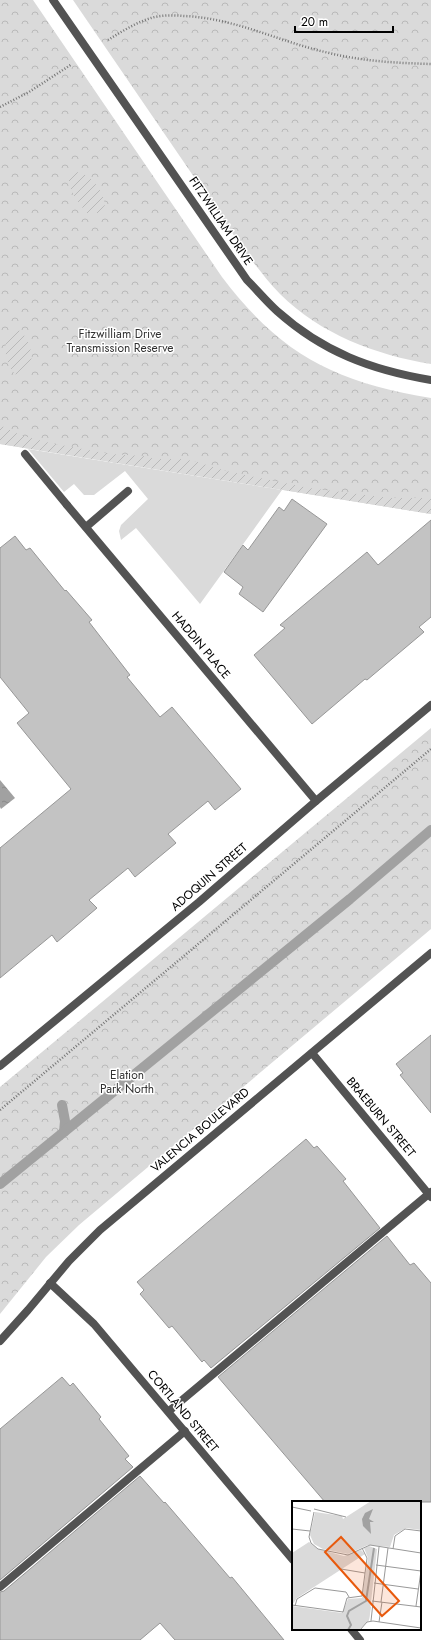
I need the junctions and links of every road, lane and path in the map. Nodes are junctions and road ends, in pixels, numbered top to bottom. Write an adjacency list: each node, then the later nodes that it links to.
1 (54, 0): 2 (street, FITZWILLIAM DRIVE)
2 (89, 52): 3 (path); 4 (path); 5 (street, FITZWILLIAM DRIVE)
3 (431, 64)
4 (0, 107)
5 (431, 380)
6 (25, 454): 8 (street, HADDIN PLACE)
7 (128, 491): 8 (street)
8 (86, 527): 11 (street, HADDIN PLACE)
9 (431, 705): 11 (street, ADOQUIN STREET)
10 (431, 749): 15 (path)
11 (316, 801): 14 (street, ADOQUIN STREET)
12 (431, 953): 13 (street, VALENCIA BOULEVARD)
13 (312, 1053): 16 (street, BRAEBURN STREET); 17 (street, VALENCIA BOULEVARD)
14 (0, 1066)
15 (0, 1110)
16 (430, 1194): 19 (street)
17 (50, 1283): 18 (street, VALENCIA BOULEVARD); 19 (street, CORTLAND STREET)
18 (0, 1341)
19 (169, 1411): 20 (street, CORTLAND STREET)
20 (185, 1431): 21 (street, CORTLAND STREET); 22 (street)
21 (292, 1559)
22 (0, 1586)
23 (352, 1630): 24 (street)
24 (360, 1640)

